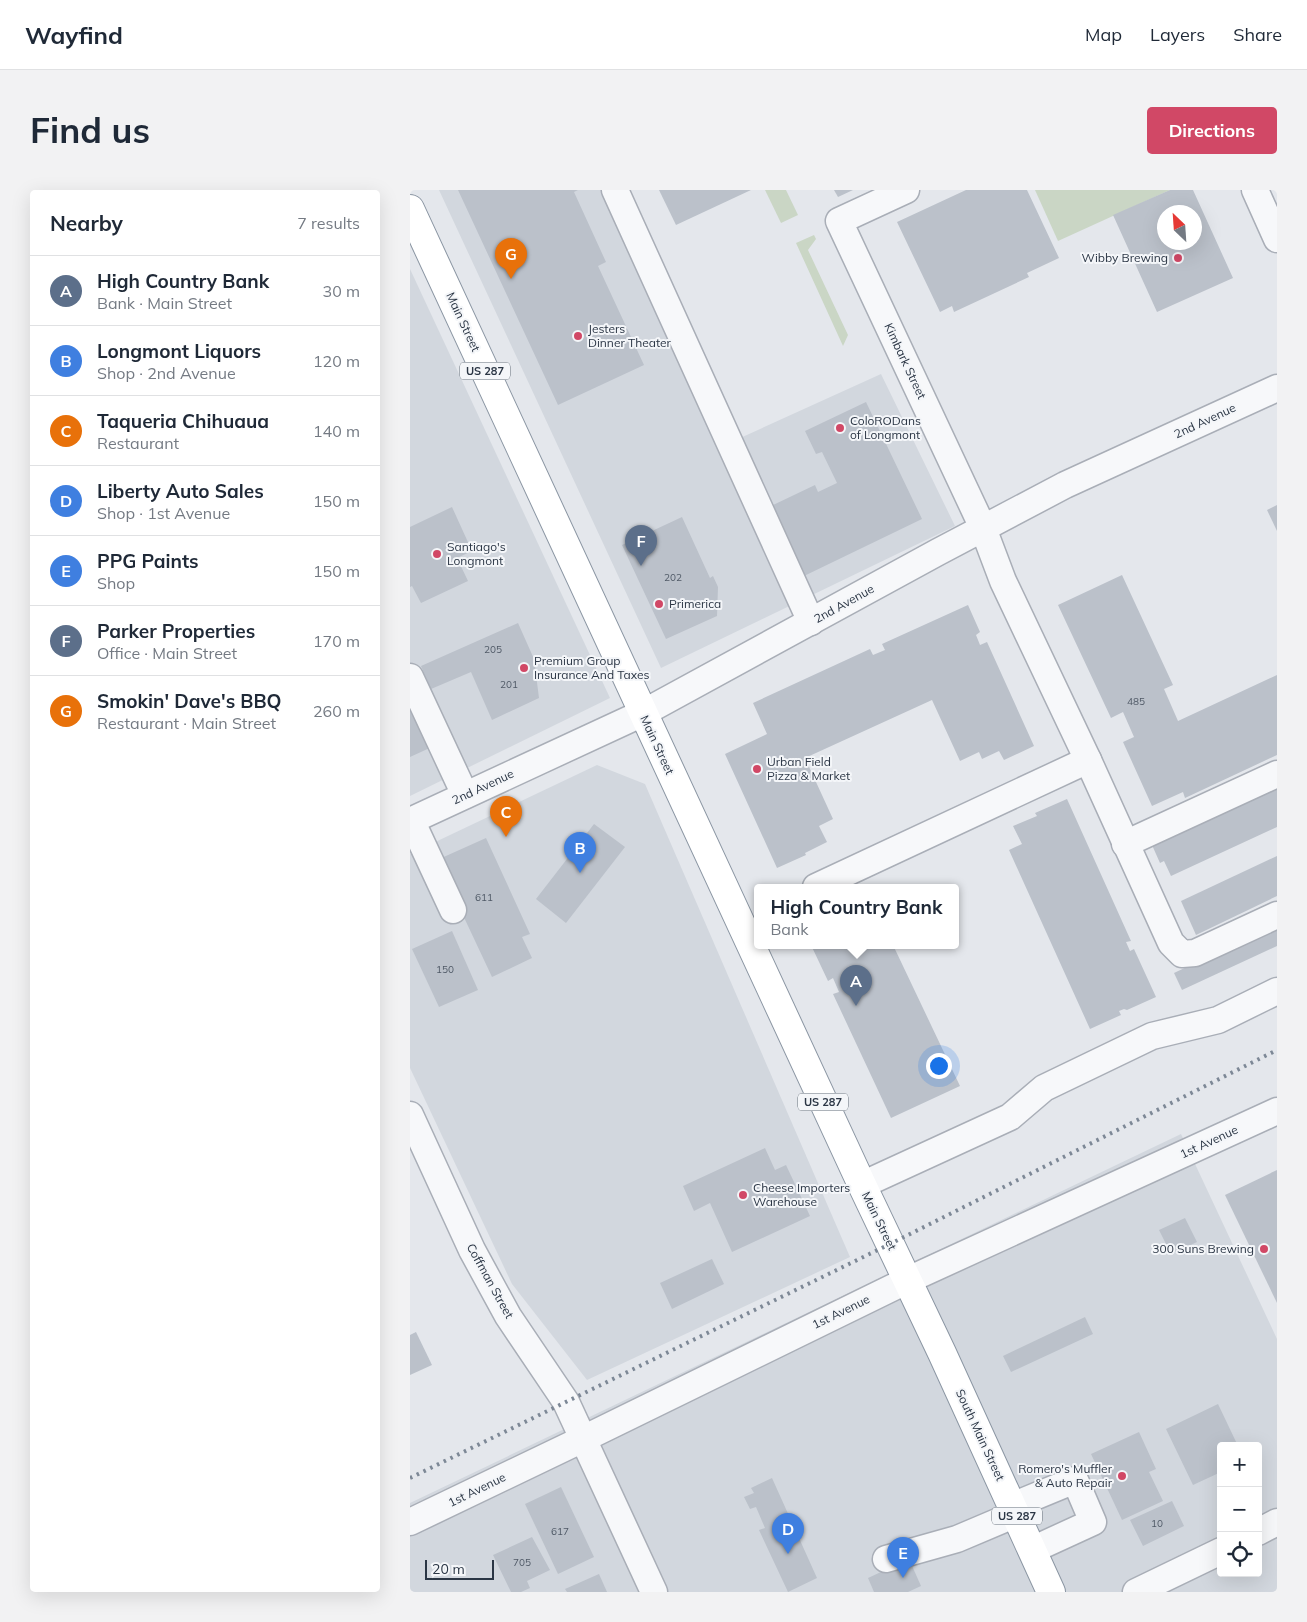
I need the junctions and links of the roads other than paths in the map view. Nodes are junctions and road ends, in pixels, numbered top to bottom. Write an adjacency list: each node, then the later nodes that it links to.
1 (615, 190): 8 (street)
2 (906, 190): 7 (street, Kimbark Street)
3 (1255, 190): 5 (street)
4 (410, 209): 10 (highway, Main Street / US 287)
5 (1277, 239)
6 (1277, 388): 7 (street, 2nd Avenue)
7 (983, 528): 8 (street, 2nd Avenue); 11 (street, Kimbark Street)
8 (811, 622): 10 (street, 2nd Avenue)
9 (410, 677): 13 (street)
10 (643, 713): 13 (street, 2nd Avenue); 19 (highway, Main Street / US 287)
11 (1088, 760): 15 (street, Kimbark Street); 16 (street)
12 (1277, 774): 15 (street)
13 (466, 795): 14 (street, 2nd Avenue)
14 (411, 820): 17 (street)
15 (1125, 844): 18 (street, Kimbark Street)
16 (822, 884)
17 (452, 910)
18 (1277, 915)
19 (749, 919): 20 (highway, Main Street / US 287)
20 (754, 931)
21 (762, 949): 25 (highway, Main Street / US 287)
22 (1277, 991): 25 (street)
23 (1277, 1111): 26 (street, 1st Avenue)
24 (410, 1115): 27 (street, Coffman Street)
25 (862, 1185): 26 (highway, Main Street / US 287)
26 (908, 1280): 27 (street, 1st Avenue); 28 (highway, South Main Street / US 287)
27 (583, 1439): 29 (street, 1st Avenue); 35 (street, Coffman Street)
28 (1014, 1510): 32 (highway, South Main Street / US 287); 32 (street); 34 (street)
29 (410, 1522)
30 (1277, 1522): 31 (street)
31 (1262, 1530)
32 (1032, 1550): 36 (highway, South Main Street / US 287)
33 (1217, 1553): 37 (street)
34 (886, 1559)
35 (654, 1592)
36 (1051, 1592)
37 (1136, 1592)

